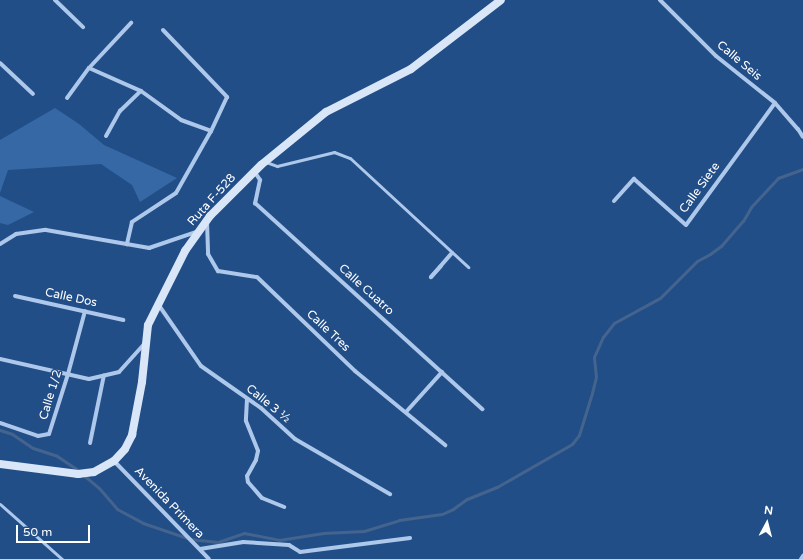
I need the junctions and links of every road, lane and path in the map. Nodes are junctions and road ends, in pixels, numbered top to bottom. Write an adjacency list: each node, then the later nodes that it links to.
1 (55, 0): 5 (street)
2 (501, 0): 16 (main road, Ruta F-528)
3 (660, 0): 12 (street, Calle Seis)
4 (131, 23): 8 (street)
5 (83, 28)
6 (163, 30): 13 (street)
7 (0, 63): 10 (street)
8 (89, 68): 9 (street); 11 (street)
9 (141, 91): 13 (street); 14 (street)
10 (33, 94)
11 (67, 98)
12 (776, 103): 15 (street, Calle Seis); 18 (street, Calle Siete)
13 (211, 131): 22 (street)
14 (106, 136)
15 (803, 137)
16 (265, 162): 17 (main road, Ruta F-528); 23 (lane)
17 (254, 172): 19 (main road, Ruta F-528); 32 (street, Calle Cuatro)
18 (614, 201)
19 (207, 221): 20 (main road, Ruta F-528); 37 (street, Calle Tres)
20 (198, 232): 22 (street); 27 (main road, Ruta F-528)
21 (0, 244): 22 (street)
22 (127, 244)
23 (452, 253): 24 (street); 25 (lane)
24 (441, 266)
25 (468, 267)
26 (15, 296): 28 (street, Calle Dos)
27 (158, 304): 30 (main road, Ruta F-528); 35 (street, Calle 3 ½)
28 (85, 311): 29 (street, Calle Dos); 33 (street, Calle 1/2)
29 (123, 320)
30 (146, 342): 34 (street); 41 (main road, Ruta F-528)
31 (0, 359): 33 (street)
32 (442, 372): 36 (street, Calle Cuatro); 37 (street)
33 (68, 374): 34 (street); 38 (street, Calle 1/2)
34 (104, 375): 39 (street)
35 (247, 398): 43 (street, Calle 3 ½); 45 (street)
36 (482, 409)
37 (406, 412): 40 (street, Calle Tres)
38 (0, 423)
39 (90, 443)
40 (445, 445)
41 (114, 461): 42 (main road, Ruta F-528); 47 (street, Avenida Primera)
42 (0, 464)
43 (390, 494)
44 (0, 504): 49 (lane)
45 (284, 507)
46 (410, 538): 47 (street)
47 (200, 549): 50 (street, Avenida Primera)
48 (803, 556): 51 (street)
49 (62, 559)
50 (209, 559)
51 (801, 559)

